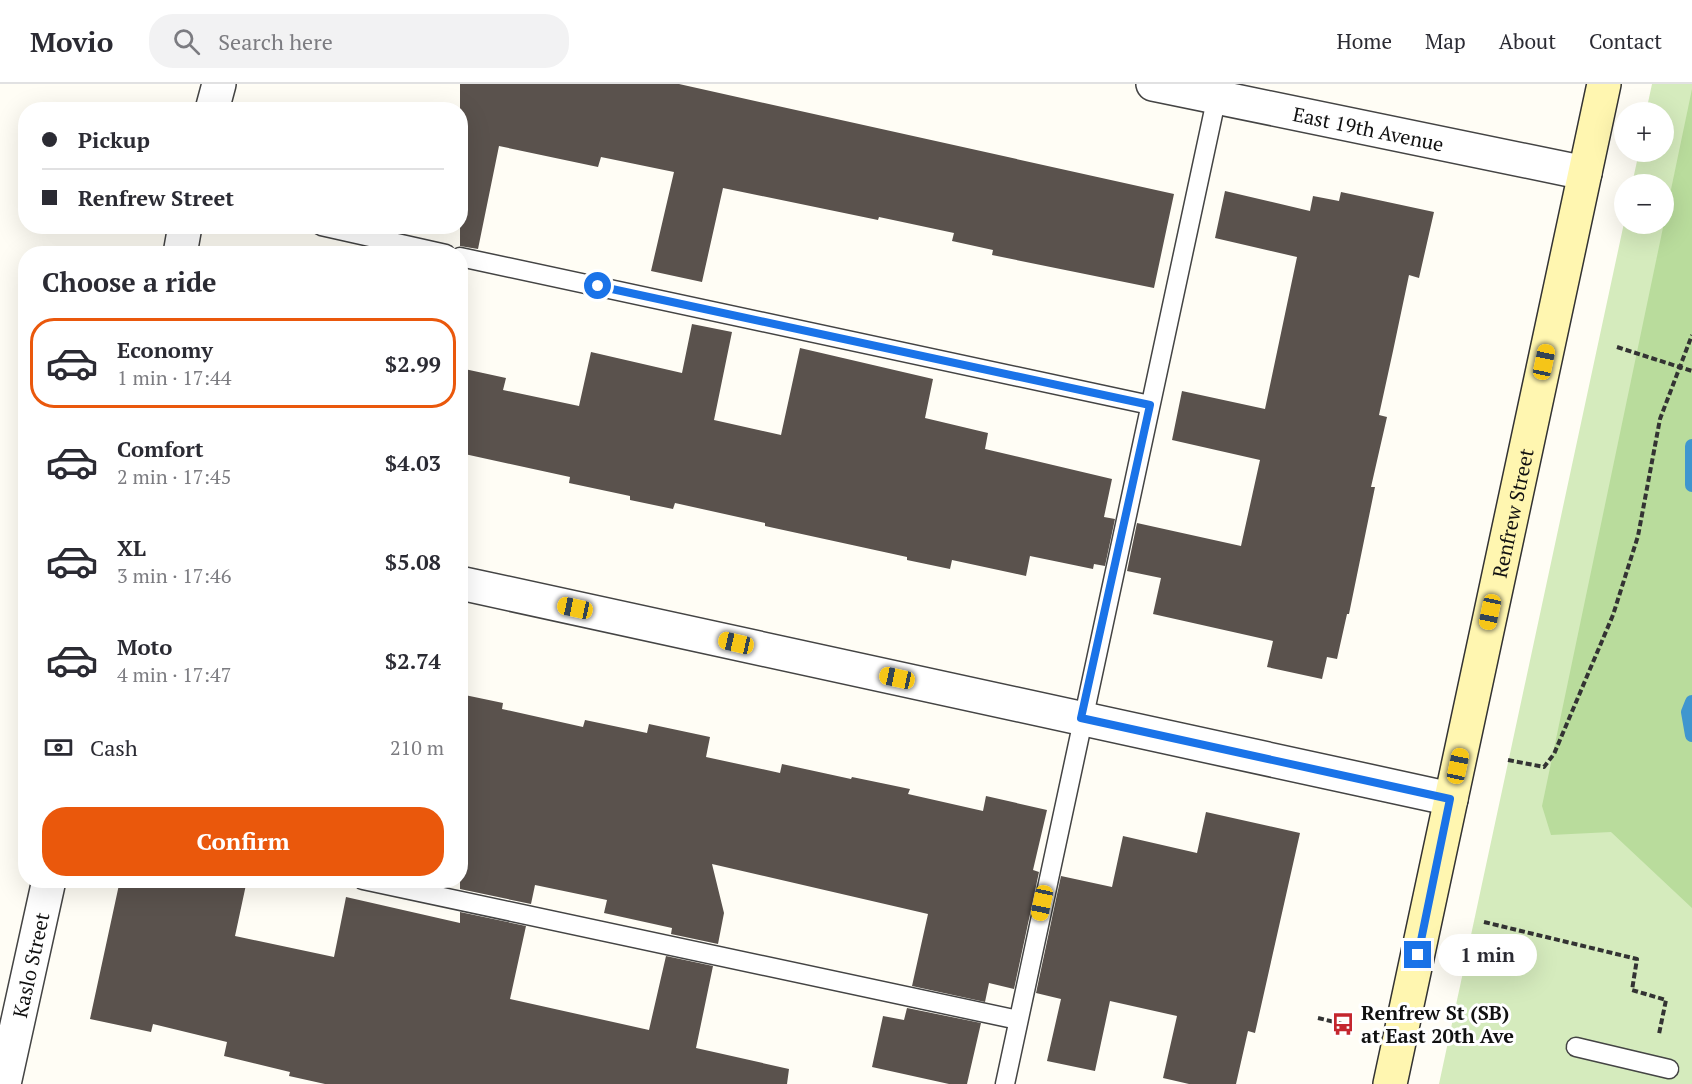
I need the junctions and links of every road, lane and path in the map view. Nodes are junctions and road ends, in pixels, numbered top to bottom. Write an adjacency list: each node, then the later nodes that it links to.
1 (219, 84): 5 (street)
2 (1153, 84): 4 (street, East 19th Avenue)
3 (1604, 84): 6 (street, Renfrew Street)
4 (1218, 91): 6 (street, East 19th Avenue); 14 (lane)
5 (215, 102)
6 (1585, 173): 18 (street, Renfrew Street)
7 (357, 234): 8 (lane)
8 (410, 246)
9 (468, 259): 14 (lane)
10 (1692, 335): 12 (path)
11 (1617, 347): 12 (path)
12 (1682, 367): 13 (path); 17 (path)
13 (1692, 371)
14 (1150, 405): 16 (lane)
15 (468, 585): 16 (street)
16 (1081, 718): 18 (street); 23 (lane)
17 (1508, 760)
18 (1450, 799): 29 (street, Renfrew Street)
19 (47, 888): 27 (street, Kaslo Street)
20 (400, 888): 23 (lane)
21 (1484, 922): 26 (path)
22 (1318, 1018): 24 (path)
23 (1018, 1020): 28 (lane)
24 (1342, 1024)
25 (1576, 1047): 26 (lane)
26 (1661, 1067)
27 (4, 1084)
28 (1005, 1084)
29 (1390, 1084)

